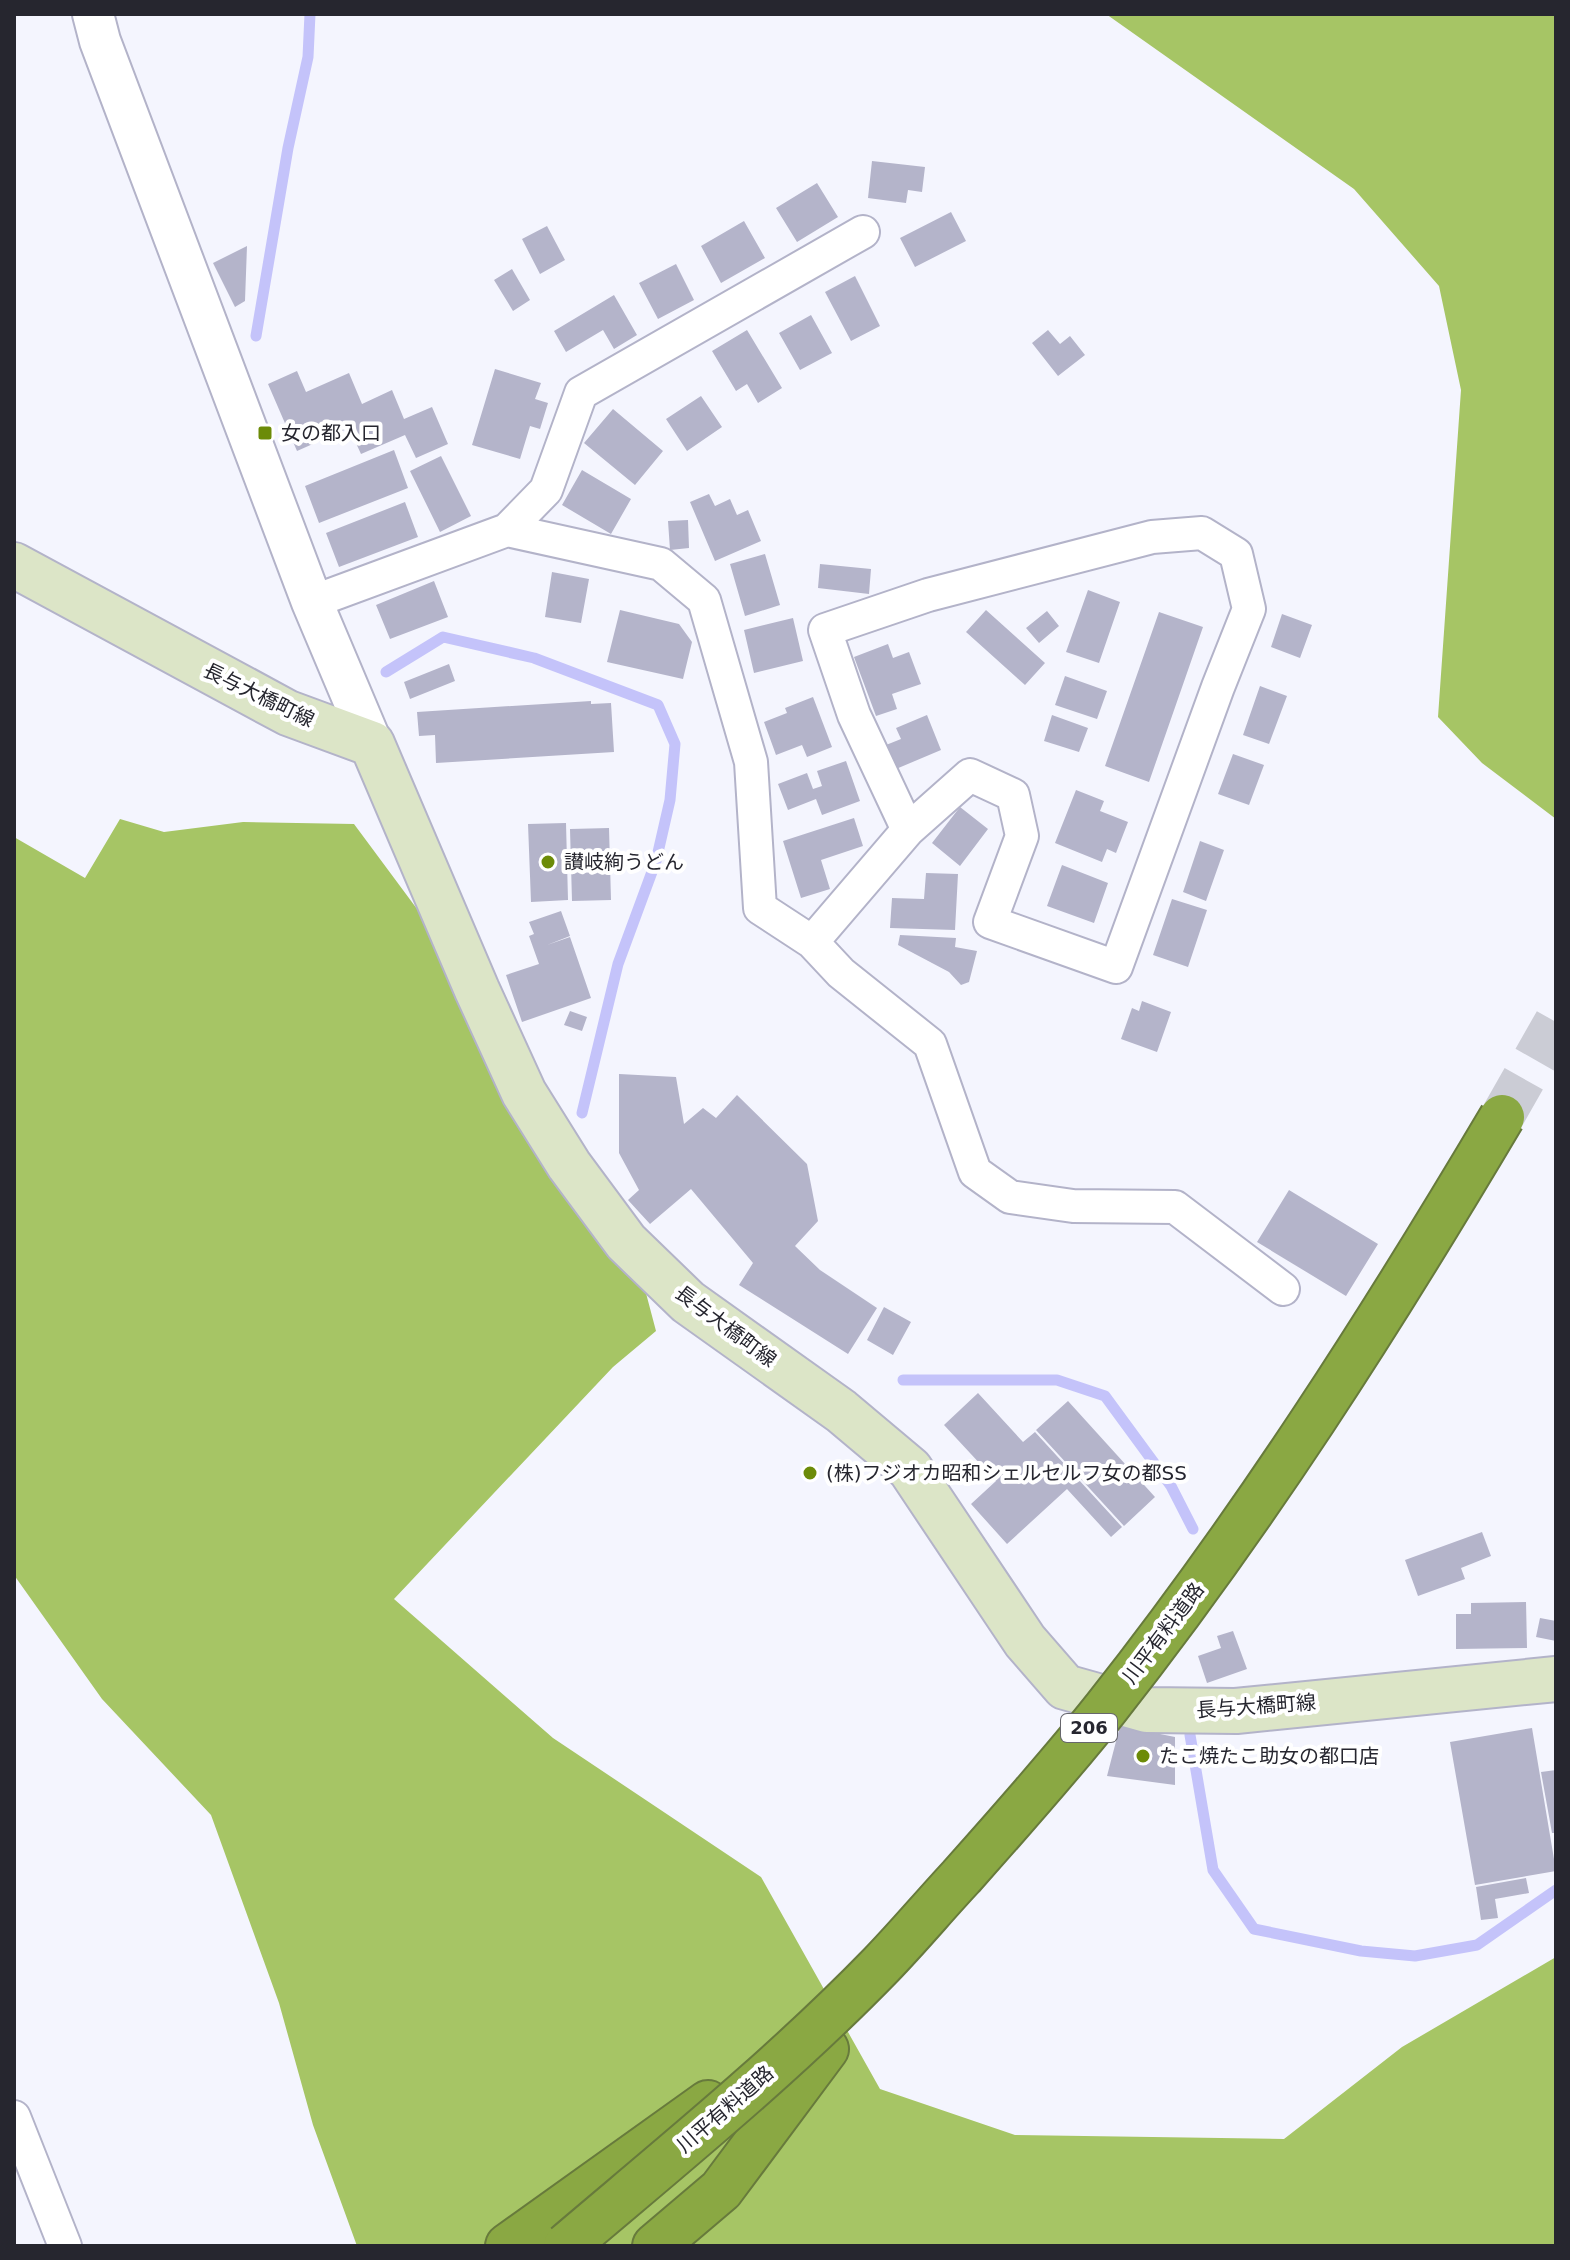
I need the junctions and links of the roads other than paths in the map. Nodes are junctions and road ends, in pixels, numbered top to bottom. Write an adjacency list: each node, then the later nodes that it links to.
1 (93, 14): 5 (street)
2 (863, 232): 3 (street)
3 (507, 530): 5 (street); 8 (street)
4 (14, 565): 6 (main road, 長与大橋町線)
5 (312, 602): 6 (street)
6 (372, 744): 11 (main road, 長与大橋町線)
7 (908, 830): 7 (street); 8 (street)
8 (812, 942): 10 (street)
9 (1512, 1126): 12 (highway, 川平有料道路 / 206, bridge)
10 (1283, 1289)
11 (1556, 1679)
12 (826, 2034): 15 (highway); 16 (highway, 川平有料道路 / 206, bridge); 17 (highway, 川平有料道路 / 206); 18 (highway)
13 (14, 2117): 14 (street)
14 (65, 2246)
15 (508, 2246)
16 (566, 2246)
17 (598, 2246)
18 (655, 2246)

